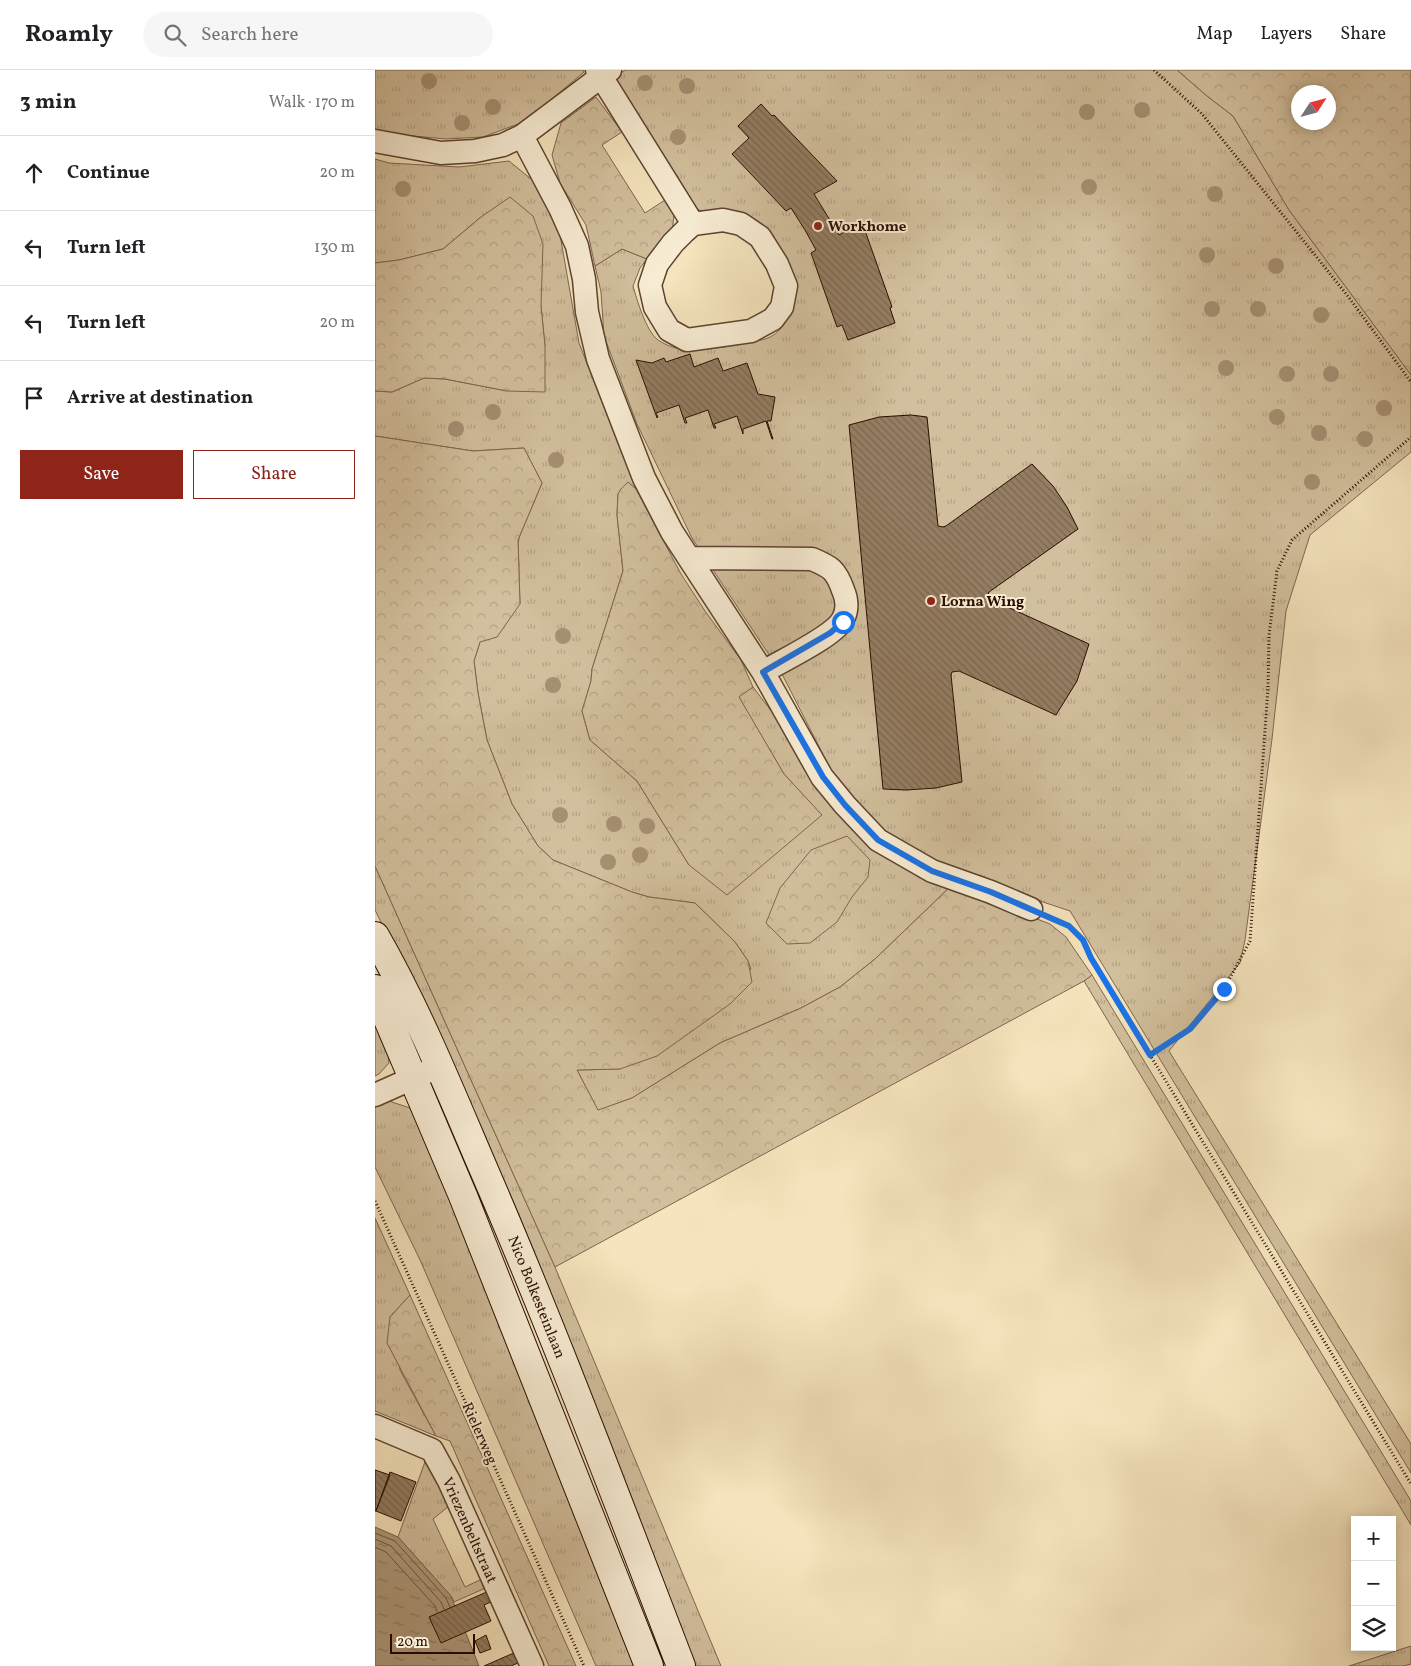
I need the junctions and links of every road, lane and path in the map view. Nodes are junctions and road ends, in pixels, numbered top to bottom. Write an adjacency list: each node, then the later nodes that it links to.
1 (1154, 70): 6 (path)
2 (603, 72): 3 (street); 5 (street)
3 (522, 136): 4 (street); 8 (street)
4 (375, 141)
5 (693, 224): 5 (street)
6 (1411, 382)
7 (1411, 437): 13 (path)
8 (689, 558): 9 (street); 9 (street)
9 (763, 672): 10 (street)
10 (1031, 909): 13 (path)
11 (375, 936): 14 (street, Nico Bolkesteinlaan)
12 (375, 989): 15 (street, Nico Bolkesteinlaan)
13 (1150, 1055): 19 (path)
14 (440, 1067): 15 (street); 23 (street, Nico Bolkesteinlaan)
15 (413, 1078): 16 (street); 22 (street, Nico Bolkesteinlaan)
16 (375, 1094)
17 (375, 1201): 21 (path, Rielerweg)
18 (375, 1426): 20 (street, Vriezenbeltstraat)
19 (1411, 1484)
20 (532, 1666)
21 (584, 1666)
22 (649, 1666)
23 (681, 1666)

